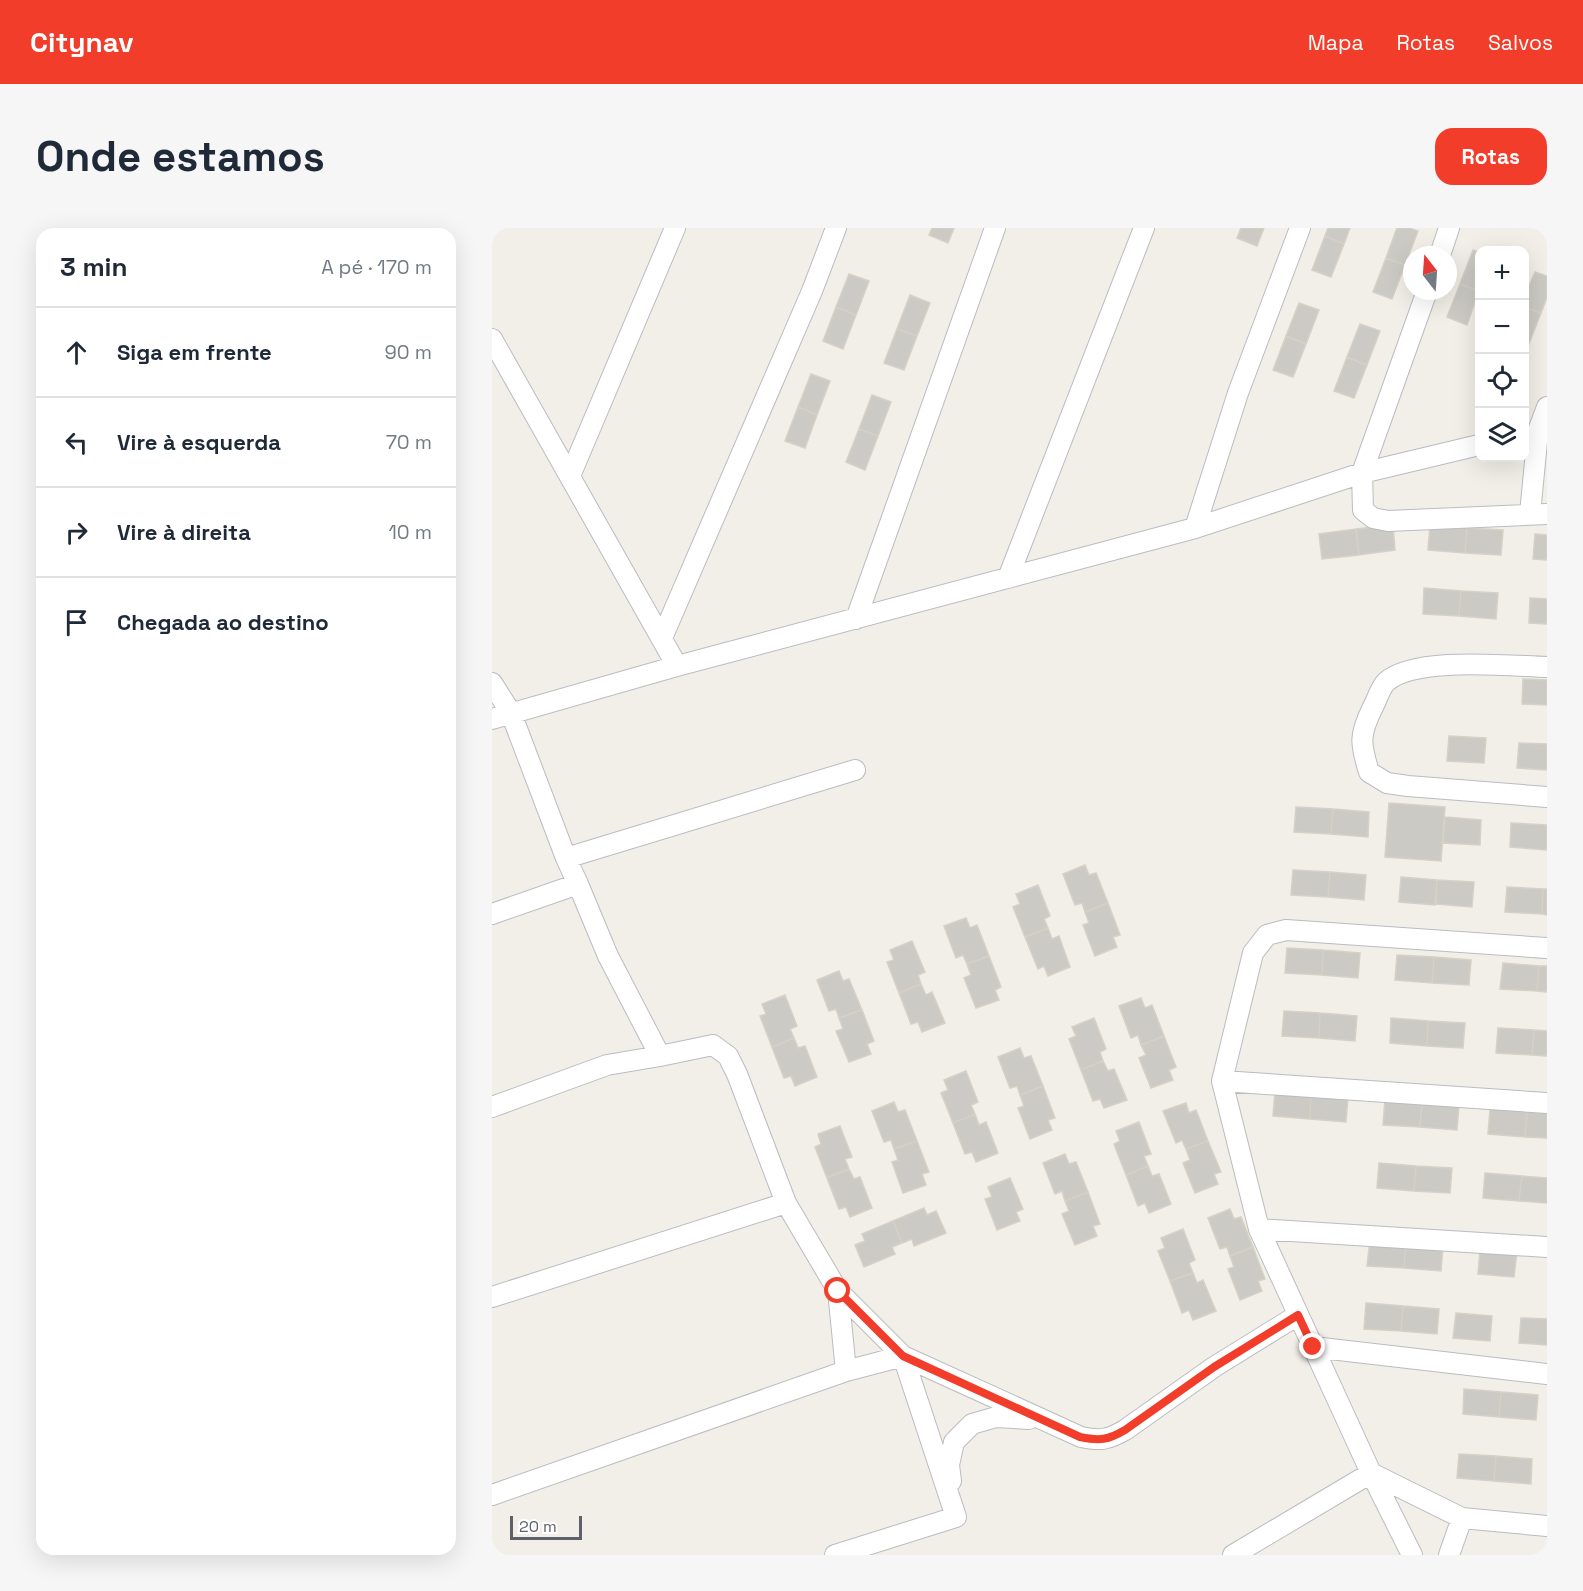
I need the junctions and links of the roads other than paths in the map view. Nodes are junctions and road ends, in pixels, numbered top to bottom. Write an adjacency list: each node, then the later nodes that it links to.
1 (675, 228): 14 (street)
2 (836, 228): 19 (street)
3 (995, 228): 18 (street)
4 (1144, 228): 17 (street)
5 (1300, 228): 16 (street)
6 (1449, 228): 7 (street)
7 (1443, 246)
8 (1424, 300): 13 (street)
9 (492, 339): 14 (street)
10 (1547, 406): 11 (street)
11 (1537, 432): 15 (street)
12 (1475, 446): 13 (street)
13 (1362, 473): 15 (street); 16 (street)
14 (570, 476): 19 (street)
15 (1539, 514)
16 (1196, 528): 17 (street)
17 (1008, 578): 18 (street)
18 (856, 619): 20 (street)
19 (662, 638): 20 (street)
20 (677, 666): 23 (street)
21 (1547, 667): 25 (street)
22 (492, 683): 23 (street)
23 (501, 716): 26 (street)
24 (855, 770): 26 (street)
25 (1547, 796)
26 (566, 858): 27 (street)
27 (578, 884): 28 (street); 30 (street)
28 (492, 914)
29 (1547, 948): 31 (street)
30 (660, 1056): 33 (street); 34 (street)
31 (1222, 1081): 32 (street); 35 (street)
32 (1547, 1102)
33 (492, 1107)
34 (786, 1203): 37 (street); 38 (street)
35 (1259, 1229): 36 (street); 39 (street)
36 (1547, 1247)
37 (838, 1291): 41 (street); 42 (street)
38 (492, 1297)
39 (1298, 1315): 40 (street); 44 (street)
40 (1313, 1347): 43 (street); 45 (street)
41 (903, 1356): 42 (street); 44 (street); 47 (street)
42 (846, 1371): 46 (street)
43 (1547, 1374)
44 (1080, 1437): 47 (street)
45 (1371, 1473): 48 (street); 51 (street); 52 (street)
46 (492, 1495)
47 (956, 1517): 50 (street)
48 (1462, 1518): 49 (street); 53 (street)
49 (1547, 1526)
50 (835, 1555)
51 (1233, 1555)
52 (1412, 1555)
53 (1449, 1555)

